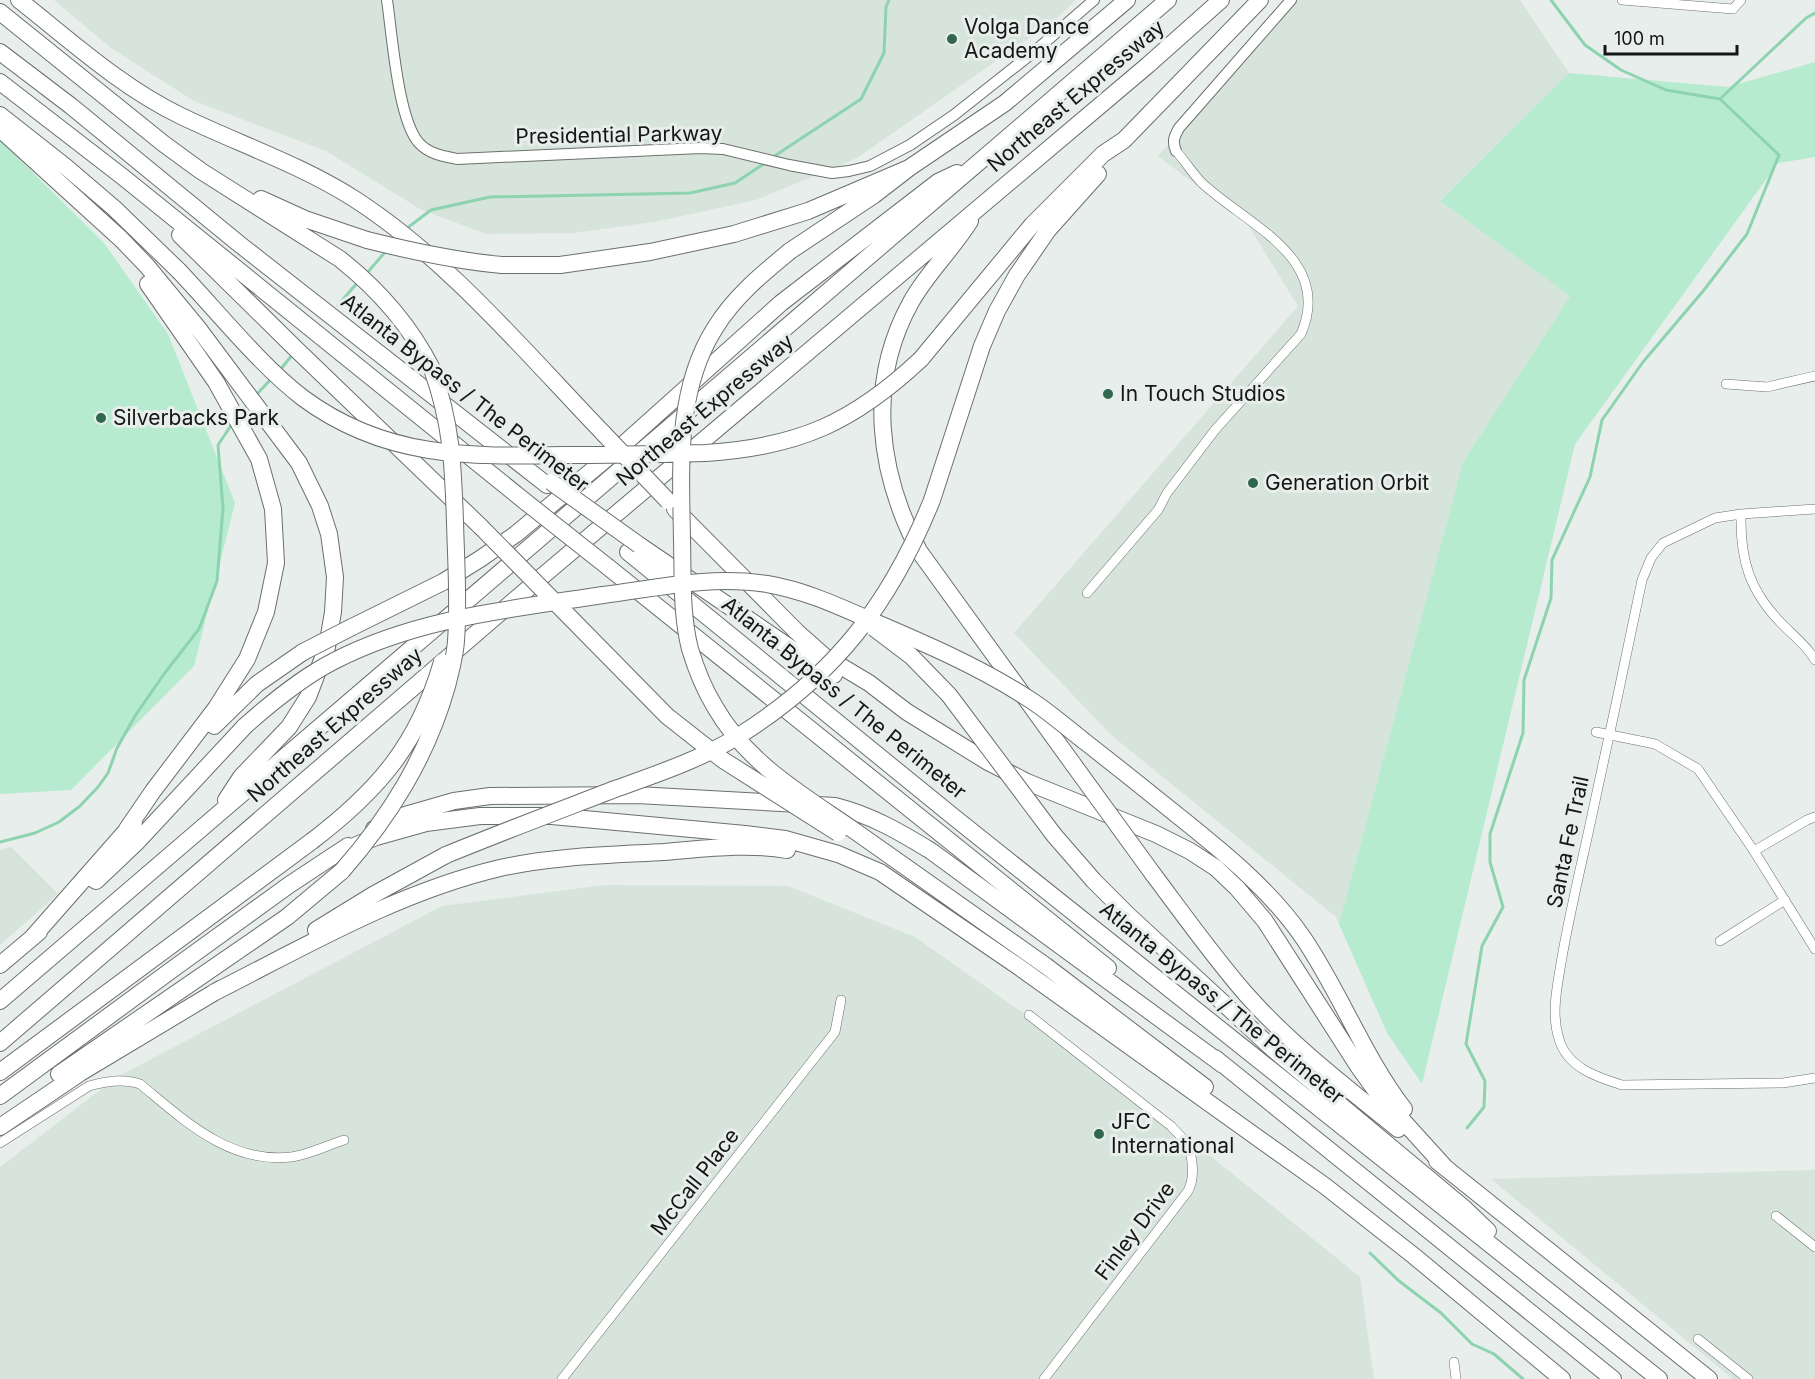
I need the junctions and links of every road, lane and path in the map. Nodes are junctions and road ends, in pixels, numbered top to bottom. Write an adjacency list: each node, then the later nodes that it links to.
1 (19, 0): 35 (highway, bridge)
2 (387, 0): 3 (street, Presidential Parkway)
3 (1094, 0)
4 (1127, 0): 22 (highway)
5 (1168, 0): 21 (highway, Northeast Expressway)
6 (1221, 0): 25 (highway, Northeast Expressway)
7 (1260, 0): 18 (highway)
8 (1291, 0): 20 (street)
9 (1622, 0): 11 (street)
10 (1741, 0): 12 (street)
11 (1649, 1): 12 (street)
12 (1699, 3)
13 (0, 12): 19 (highway)
14 (0, 52): 31 (highway, Atlanta Bypass / The Perimeter)
15 (0, 82): 23 (highway, Atlanta Bypass / The Perimeter)
16 (0, 115): 18 (highway, bridge)
17 (0, 129): 24 (highway)
18 (1124, 140): 50 (highway, bridge)
19 (164, 144): 22 (highway, bridge); 30 (highway, bridge)
20 (1176, 151): 32 (street)
21 (982, 160): 39 (highway, Northeast Expressway); 40 (highway, bridge)
22 (909, 168): 41 (highway, bridge)
23 (123, 177): 41 (highway, bridge); 55 (highway, Atlanta Bypass / The Perimeter, bridge)
24 (71, 195): 39 (highway); 40 (highway)
25 (978, 208): 54 (highway, Northeast Expressway); 63 (highway, bridge)
26 (1815, 376): 27 (street)
27 (1726, 384)
28 (1815, 509): 29 (street, Santa Fe Trail)
29 (1741, 514): 34 (street); 37 (street, Santa Fe Trail)
30 (454, 521): 56 (highway, bridge); 59 (highway, bridge)
31 (634, 548): 35 (highway); 68 (highway, Atlanta Bypass / The Perimeter)
32 (1087, 593)
33 (851, 612): 46 (highway, bridge); 65 (highway, bridge); 68 (highway, bridge)
34 (1815, 660)
35 (907, 712): 63 (highway)
36 (1596, 732): 37 (street)
37 (1610, 735): 42 (street); 57 (street, Santa Fe Trail)
38 (1815, 817): 42 (street)
39 (214, 818): 52 (highway, Northeast Expressway)
40 (127, 829): 46 (highway)
41 (847, 832): 64 (highway)
42 (1754, 851): 44 (street)
43 (340, 852): 45 (highway); 55 (highway); 58 (highway)
44 (1785, 900): 47 (street); 48 (street)
45 (921, 901): 50 (highway); 64 (highway)
46 (32, 938): 49 (highway)
47 (1720, 941)
48 (1815, 949)
49 (0, 965)
50 (213, 993): 60 (highway)
51 (841, 1000): 73 (street, McCall Place)
52 (0, 1001)
53 (1029, 1015): 74 (street, Finley Drive)
54 (0, 1042)
55 (1223, 1065): 78 (highway, Atlanta Bypass / The Perimeter)
56 (0, 1071)
57 (1815, 1078)
58 (0, 1096)
59 (0, 1118)
60 (0, 1127)
61 (344, 1140): 62 (street)
62 (0, 1143)
63 (1444, 1166): 65 (highway)
64 (1324, 1186): 69 (highway)
65 (1482, 1197): 71 (highway)
66 (1776, 1216): 67 (street)
67 (1815, 1247)
68 (1562, 1303): 79 (highway, Atlanta Bypass / The Perimeter)
69 (1499, 1327): 76 (highway); 77 (highway)
70 (1698, 1339): 82 (street)
71 (1678, 1355): 80 (highway); 81 (highway)
72 (1454, 1362): 75 (street)
73 (562, 1379)
74 (1044, 1379)
75 (1456, 1379)
76 (1562, 1379)
77 (1571, 1379)
78 (1613, 1379)
79 (1659, 1379)
80 (1709, 1379)
81 (1723, 1379)
82 (1748, 1379)

